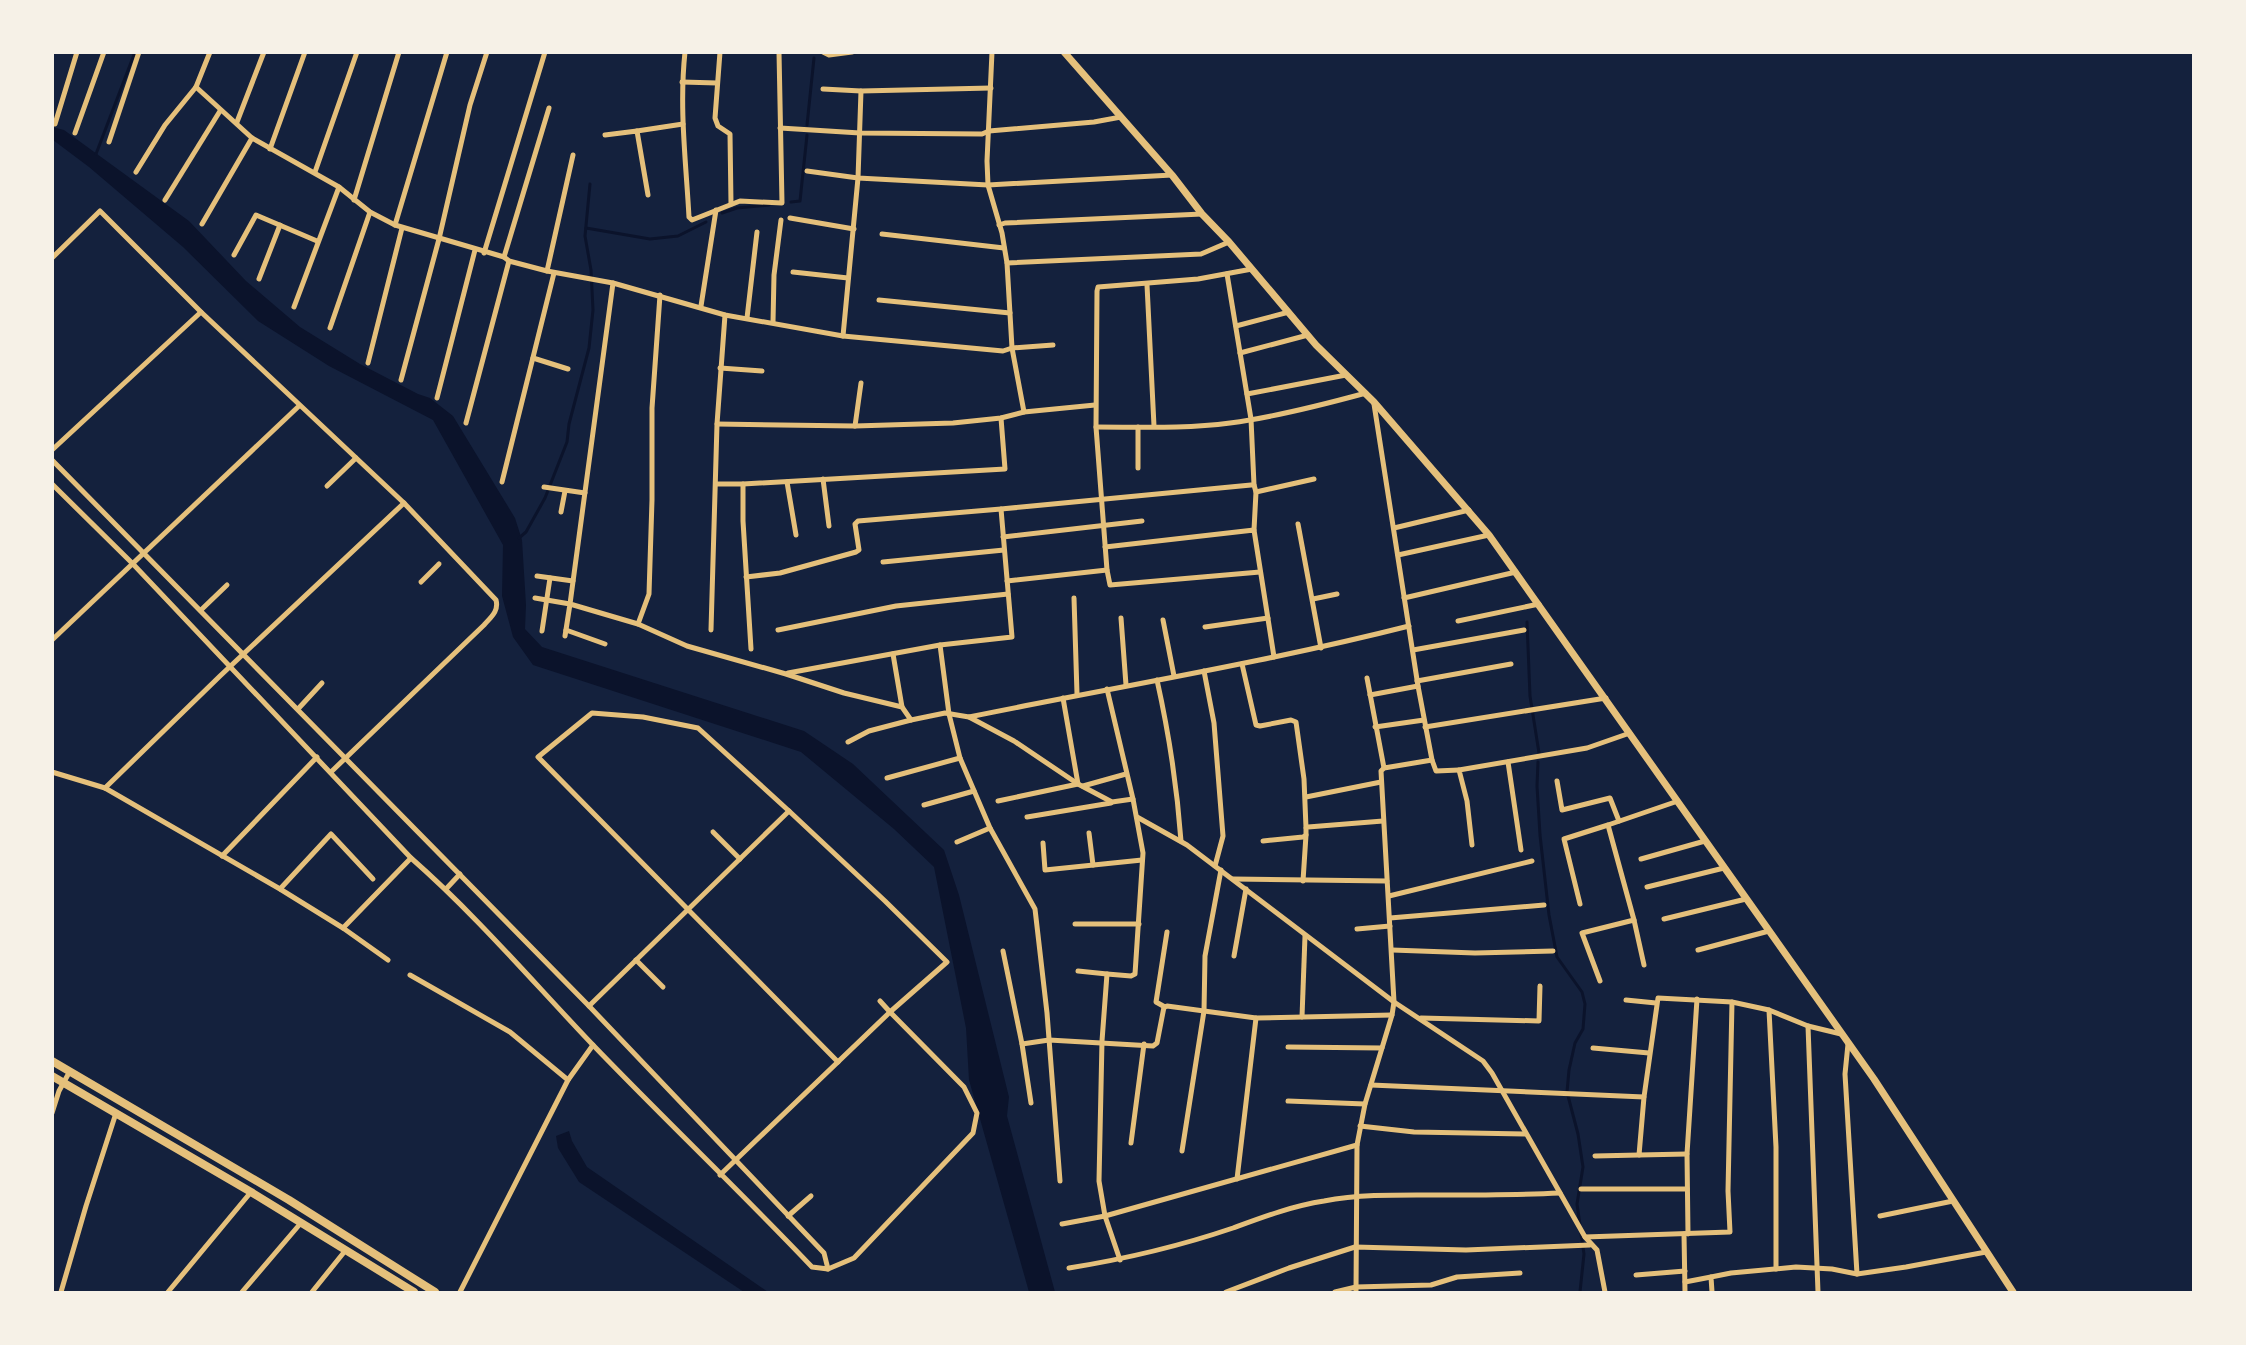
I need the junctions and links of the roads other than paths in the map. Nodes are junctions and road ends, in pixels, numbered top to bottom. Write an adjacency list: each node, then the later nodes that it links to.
1 (78, 52): 26 (street)
2 (105, 52): 36 (street)
3 (139, 52): 40 (street)
4 (210, 52): 21 (street)
5 (264, 52): 30 (street)
6 (305, 52): 41 (street)
7 (357, 52): 45 (street)
8 (399, 52): 52 (street)
9 (447, 52): 61 (street)
10 (487, 52): 67 (street)
11 (545, 52): 72 (street)
12 (685, 52): 19 (street)
13 (720, 52): 20 (street)
14 (779, 52): 33 (street)
15 (823, 52): 16 (street)
16 (852, 52)
17 (992, 52): 22 (street)
18 (1064, 52): 29 (street)
19 (682, 82): 20 (street); 32 (street)
20 (717, 83): 53 (street)
21 (196, 87): 28 (street); 44 (street)
22 (991, 88): 24 (street); 35 (street)
23 (823, 89): 24 (street)
24 (861, 91): 37 (street)
25 (52, 104): 26 (street)
26 (60, 107): 31 (street)
27 (549, 108): 75 (street)
28 (220, 111): 30 (street); 51 (street)
29 (1121, 117): 35 (street); 46 (street)
30 (237, 123): 39 (street)
31 (55, 124)
32 (683, 124): 34 (street); 54 (street)
33 (780, 128): 37 (street); 53 (street)
34 (637, 131): 38 (street); 50 (street)
35 (989, 131): 37 (street); 48 (street)
36 (75, 133)
37 (860, 133): 47 (street)
38 (605, 135)
39 (252, 138): 41 (street); 59 (street)
40 (109, 142)
41 (270, 149): 45 (street)
42 (573, 155): 78 (street)
43 (807, 171): 47 (street)
44 (136, 172)
45 (315, 172): 49 (street)
46 (1172, 176): 48 (street); 56 (street)
47 (858, 178): 48 (street); 64 (street)
48 (988, 184): 62 (street)
49 (339, 187): 52 (street); 68 (street)
50 (648, 195)
51 (165, 200)
52 (354, 200): 55 (street)
53 (731, 204): 54 (street)
54 (716, 210): 88 (street)
55 (370, 212): 61 (street); 97 (street)
56 (1202, 214): 62 (street); 69 (street)
57 (790, 218): 64 (street)
58 (781, 220): 95 (street)
59 (202, 224)
60 (280, 225): 68 (street); 73 (street); 83 (street)
61 (395, 225): 63 (street)
62 (999, 225): 70 (street)
63 (402, 228): 67 (street); 104 (street)
64 (854, 229): 82 (street)
65 (758, 232): 94 (street)
66 (882, 234): 70 (street)
67 (439, 239): 71 (street); 109 (street)
68 (317, 241): 89 (street)
69 (1229, 242): 76 (street); 77 (street)
70 (1004, 248): 76 (street)
71 (475, 250): 72 (street); 113 (street)
72 (484, 252): 75 (street)
73 (234, 255)
74 (52, 258): 90 (street)
75 (507, 259): 78 (street); 120 (street)
76 (1007, 263): 92 (street)
77 (1252, 269): 81 (street); 91 (street)
78 (547, 271): 80 (street)
79 (793, 272): 82 (street)
80 (554, 273): 84 (street); 103 (street)
81 (1227, 274): 85 (street); 96 (street)
82 (848, 278): 99 (street)
83 (259, 279)
84 (613, 283): 86 (street); 142 (street)
85 (1147, 285): 115 (street); 123 (street)
86 (660, 295): 88 (street); 188 (street)
87 (879, 300): 92 (street)
88 (701, 306): 93 (street)
89 (294, 307)
90 (201, 312): 116 (street); 126 (street)
91 (1289, 312): 96 (street); 98 (street)
92 (1010, 313): 101 (street)
93 (725, 315): 94 (street); 105 (street)
94 (747, 318): 95 (street)
95 (773, 322): 99 (street)
96 (1236, 326): 102 (street)
97 (330, 328)
98 (1308, 335): 102 (street); 108 (street)
99 (843, 336): 101 (street)
100 (1053, 345): 101 (street)
101 (1012, 348): 117 (street)
102 (1240, 353): 112 (street)
103 (533, 358): 106 (street); 132 (street)
104 (368, 363)
105 (720, 368): 107 (street); 121 (street)
106 (568, 369)
107 (762, 371)
108 (1346, 375): 111 (street); 112 (street)
109 (401, 380)
110 (861, 383): 122 (street)
111 (1366, 393): 114 (street); 119 (street)
112 (1247, 394): 119 (street)
113 (437, 398)
114 (1374, 402): 146 (street); 152 (street)
115 (1095, 405): 117 (street); 124 (street)
116 (299, 406): 127 (street); 159 (street)
117 (1024, 412): 118 (street)
118 (1000, 418): 122 (street); 130 (street)
119 (1251, 419): 123 (street); 137 (street)
120 (466, 423)
121 (717, 424): 122 (street); 135 (street)
122 (855, 426)
123 (1154, 426): 125 (street)
124 (1096, 427): 125 (street); 143 (street)
125 (1138, 427): 129 (street)
126 (52, 450)
127 (356, 458): 138 (street); 144 (street)
128 (52, 460): 159 (street)
129 (1138, 468)
130 (823, 479): 133 (street); 151 (street)
131 (1314, 479): 141 (street)
132 (502, 482)
133 (787, 482): 136 (street); 155 (street)
134 (52, 484): 162 (street)
135 (717, 484): 136 (street); 191 (street)
136 (743, 484): 168 (street)
137 (1254, 485): 141 (street); 143 (street)
138 (327, 486)
139 (544, 487): 140 (street)
140 (565, 491): 142 (street); 147 (street)
141 (1256, 492): 153 (street)
142 (585, 493): 170 (street)
143 (1102, 499): 145 (street); 150 (street)
144 (404, 503): 202 (street); 231 (street)
145 (1001, 509): 156 (street); 168 (street)
146 (1469, 510): 152 (street); 154 (street)
147 (561, 512)
148 (1142, 521): 150 (street)
149 (1298, 524): 179 (street)
150 (1104, 525): 156 (street); 157 (street)
151 (829, 526)
152 (1394, 528): 160 (street)
153 (1254, 531): 157 (street); 165 (street)
154 (1489, 535): 160 (street); 166 (street)
155 (796, 536)
156 (1003, 537): 158 (street)
157 (1105, 547): 164 (street)
158 (1004, 550): 161 (street); 171 (street)
159 (145, 553): 162 (street); 183 (street)
160 (1398, 555): 178 (street)
161 (883, 562)
162 (133, 564): 195 (street); 206 (street)
163 (439, 564): 172 (street)
164 (1107, 570): 165 (street); 171 (street)
165 (1260, 572): 185 (street)
166 (1517, 572): 178 (street); 182 (street)
167 (537, 576): 169 (street)
168 (746, 577): 199 (street)
169 (550, 578): 170 (street); 180 (street)
170 (573, 581): 181 (street)
171 (1007, 581): 174 (street)
172 (421, 582)
173 (227, 585): 183 (street)
174 (1008, 594): 192 (street); 197 (street)
175 (1337, 594): 179 (street)
176 (535, 598): 180 (street)
177 (1074, 598): 216 (street)
178 (1404, 598): 189 (street)
179 (1313, 599): 198 (street)
180 (547, 600): 181 (street); 194 (street)
181 (570, 604): 188 (street); 196 (street)
182 (1539, 604): 187 (street); 219 (street)
183 (201, 610): 202 (street)
184 (1121, 618): 214 (street)
185 (1268, 618): 190 (street); 203 (street)
186 (1163, 620): 209 (street)
187 (1458, 621)
188 (638, 624): 208 (street)
189 (1408, 626): 198 (street); 200 (street)
190 (1205, 627)
191 (711, 630)
192 (778, 630)
193 (1524, 630): 200 (street)
194 (542, 631)
195 (52, 640)
196 (605, 644)
197 (940, 645): 201 (street); 222 (street)
198 (1321, 648): 203 (street)
199 (750, 649)
200 (1413, 650): 213 (street)
201 (893, 654): 208 (street); 220 (street)
202 (244, 655): 206 (street); 221 (street)
203 (1274, 657): 204 (street)
204 (1242, 664): 207 (street); 246 (street)
205 (1511, 664): 213 (street)
206 (231, 666): 230 (street); 244 (street)
207 (1204, 671): 209 (street); 277 (street)
208 (786, 674): 220 (street)
209 (1173, 676): 211 (street)
210 (1367, 678): 217 (street)
211 (1157, 680): 214 (street); 263 (street)
212 (322, 683): 221 (street)
213 (1418, 683): 217 (street); 225 (street)
214 (1126, 686): 215 (street)
215 (1107, 689): 216 (street); 239 (street)
216 (1077, 694): 218 (street)
217 (1370, 695): 226 (street)
218 (1063, 698): 223 (street); 243 (street)
219 (1605, 698): 227 (street); 228 (street)
220 (902, 707): 224 (street)
221 (298, 709): 231 (street)
222 (949, 714): 223 (street); 224 (street); 232 (street)
223 (969, 717): 243 (street)
224 (911, 720): 229 (street)
225 (1424, 720): 226 (street); 227 (street)
226 (1375, 727): 235 (street)
227 (1425, 727): 233 (street)
228 (1630, 733): 234 (street); 249 (street)
229 (848, 742)
230 (316, 757): 238 (street); 270 (street)
231 (345, 758): 238 (street); 280 (street)
232 (960, 758): 240 (street); 245 (street)
233 (1432, 760): 235 (street); 236 (street)
234 (1508, 762): 236 (street); 269 (street)
235 (1384, 768): 242 (street)
236 (1459, 770): 268 (street)
237 (52, 772): 244 (street)
238 (331, 772): 271 (street)
239 (1126, 774): 243 (street); 247 (street)
240 (887, 778)
241 (1557, 781): 256 (street)
242 (1382, 782): 246 (street); 255 (street)
243 (1081, 785): 248 (street); 250 (street)
244 (105, 788): 270 (street)
245 (974, 791): 251 (street); 258 (street)
246 (1306, 797): 259 (street)
247 (1133, 799): 250 (street); 254 (street)
248 (998, 801)
249 (1678, 801): 256 (street); 266 (street)
250 (1112, 802): 253 (street)
251 (924, 805)
252 (789, 811): 272 (street); 293 (street); 329 (street)
253 (1027, 817)
254 (1137, 817): 263 (street); 274 (street)
255 (1383, 821): 259 (street); 284 (street)
256 (1619, 821): 257 (street)
257 (1608, 825): 291 (street); 296 (street)
258 (990, 828): 264 (street); 336 (street)
259 (1306, 828): 262 (street)
260 (713, 832): 272 (street)
261 (1089, 833): 276 (street)
262 (1306, 835): 265 (street); 283 (street)
263 (1181, 841): 277 (street)
264 (957, 842)
265 (1263, 842)
266 (1705, 842): 273 (street); 278 (street)
267 (1043, 843): 276 (street)
268 (1472, 845)
269 (1521, 850)
270 (222, 856): 286 (street)
271 (411, 858): 287 (street); 300 (street)
272 (740, 859): 293 (street)
273 (1641, 859)
274 (1142, 860): 276 (street); 298 (street)
275 (1532, 861): 289 (street)
276 (1093, 865)
277 (1215, 866): 279 (street)
278 (1724, 868): 285 (street); 290 (street)
279 (1221, 870): 282 (street); 328 (street)
280 (460, 874): 287 (street); 325 (street)
281 (374, 879): 286 (street)
282 (1233, 879): 283 (street); 288 (street)
283 (1303, 881): 284 (street)
284 (1387, 881): 289 (street)
285 (1647, 887)
286 (280, 889): 300 (street)
287 (446, 889): 341 (street)
288 (1245, 889): 304 (street); 309 (street)
289 (1389, 896): 294 (street)
290 (1746, 898): 295 (street); 302 (street)
291 (1580, 904)
292 (1544, 905): 294 (street)
293 (688, 910): 311 (street); 347 (street)
294 (1390, 918): 299 (street)
295 (1664, 919)
296 (1634, 920): 312 (street); 316 (street)
297 (1075, 924): 298 (street)
298 (1139, 924): 314 (street)
299 (1390, 926): 301 (street); 305 (street)
300 (343, 928): 310 (street)
301 (1357, 928)
302 (1769, 931): 306 (street); 335 (street)
303 (1167, 932): 326 (street)
304 (1305, 936): 322 (street); 331 (street)
305 (1392, 950): 308 (street); 322 (street)
306 (1698, 950)
307 (1003, 951): 338 (street)
308 (1553, 951)
309 (1234, 956)
310 (388, 960)
311 (636, 960): 318 (street); 325 (street)
312 (1644, 965)
313 (1078, 971): 314 (street)
314 (1107, 974): 337 (street)
315 (410, 975): 350 (street)
316 (1600, 981)
317 (1540, 986): 333 (street)
318 (663, 987)
319 (1697, 999): 323 (street); 324 (street); 365 (street)
320 (1626, 1000): 324 (street)
321 (880, 1001): 329 (street)
322 (1394, 1002): 330 (street); 333 (street)
323 (1732, 1002): 327 (street); 384 (street)
324 (1656, 1003): 345 (street)
325 (589, 1006): 368 (street)
326 (1165, 1007): 328 (street); 339 (street)
327 (1769, 1010): 334 (street); 394 (street)
328 (1204, 1011): 332 (street); 364 (street)
329 (890, 1012): 347 (street); 393 (street)
330 (1392, 1015): 331 (street); 343 (street)
331 (1302, 1017): 332 (street)
332 (1256, 1018): 370 (street)
333 (1420, 1018): 353 (street)
334 (1808, 1026): 335 (street); 392 (street)
335 (1841, 1034): 340 (street)
336 (1048, 1040): 337 (street); 338 (street); 371 (street)
337 (1102, 1041): 339 (street); 381 (street)
338 (1022, 1044): 356 (street)
339 (1144, 1044): 362 (street)
340 (1848, 1044): 378 (street); 397 (street)
341 (593, 1045): 350 (street); 369 (street)
342 (1288, 1047): 343 (street)
343 (1382, 1048): 352 (street)
344 (1593, 1048): 345 (street)
345 (1649, 1053): 354 (street)
346 (52, 1061): 348 (main road)
347 (838, 1062): 368 (street)
348 (70, 1071): 351 (street); 402 (main road)
349 (52, 1076): 351 (main road)
350 (568, 1080): 408 (street)
351 (63, 1082): 358 (street); 359 (main road)
352 (1371, 1085): 353 (street); 357 (street)
353 (1502, 1092): 354 (street); 361 (street)
354 (1644, 1097): 366 (street)
355 (1288, 1101): 357 (street)
356 (1031, 1103)
357 (1365, 1104): 360 (street)
358 (52, 1113)
359 (116, 1113): 374 (main road); 403 (street)
360 (1359, 1126): 361 (street); 363 (street)
361 (1525, 1134): 375 (street)
362 (1131, 1143)
363 (1357, 1146): 370 (street); 377 (street)
364 (1182, 1151)
365 (1687, 1154): 366 (street); 373 (street)
366 (1639, 1155): 367 (street)
367 (1595, 1156)
368 (736, 1160): 369 (street); 380 (street)
369 (720, 1175): 393 (street)
370 (1237, 1179): 381 (street)
371 (1060, 1181)
372 (1581, 1189): 373 (street)
373 (1687, 1189): 384 (street)
374 (251, 1192): 382 (main road); 404 (street)
375 (1560, 1193): 377 (street); 385 (street)
376 (811, 1196): 380 (street)
377 (1355, 1196): 387 (street); 390 (street)
378 (1953, 1201): 379 (street); 389 (street)
379 (1880, 1215)
380 (788, 1216): 393 (street)
381 (1105, 1216): 383 (street); 390 (street)
382 (300, 1224): 388 (main road); 405 (street)
383 (1062, 1224)
384 (1686, 1234): 385 (street); 395 (street)
385 (1585, 1237): 386 (street)
386 (1590, 1245): 387 (street); 411 (street)
387 (1355, 1247): 401 (street); 409 (street)
388 (345, 1251): 406 (street); 407 (main road)
389 (1986, 1252): 397 (street); 415 (street)
390 (1120, 1260): 391 (street)
391 (1069, 1268)
392 (1818, 1268): 394 (street); 397 (street); 414 (street)
393 (828, 1269)
394 (1776, 1269): 399 (street)
395 (1685, 1271): 398 (street); 400 (street)
396 (1520, 1273): 401 (street)
397 (1857, 1274)
398 (1636, 1275)
399 (1711, 1277): 400 (street); 413 (street)
400 (1685, 1282): 412 (street)
401 (1356, 1290): 410 (street)
402 (432, 1292)
403 (61, 1293)
404 (168, 1293)
405 (242, 1293)
406 (312, 1293)
407 (414, 1293)
408 (460, 1293)
409 (1226, 1293)
410 (1335, 1293)
411 (1605, 1293)
412 (1685, 1293)
413 (1712, 1293)
414 (1818, 1293)
415 (2013, 1293)

